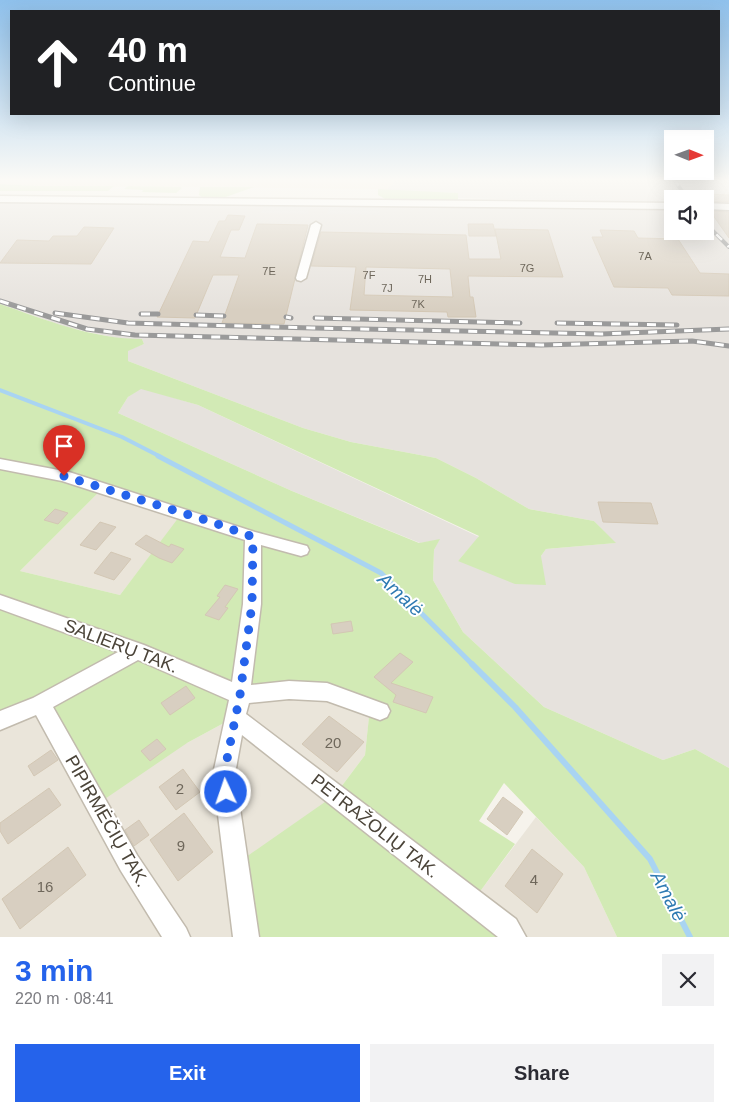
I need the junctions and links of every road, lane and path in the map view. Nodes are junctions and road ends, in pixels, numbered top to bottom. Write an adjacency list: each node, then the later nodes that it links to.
1 (316, 225): 2 (street)
2 (301, 278)
3 (0, 464): 4 (street)
4 (253, 537): 5 (street); 8 (street)
5 (300, 550)
6 (0, 602): 7 (street, SALIERŲ TAK.)
7 (137, 650): 8 (street, SALIERŲ TAK.); 9 (street)
8 (240, 695): 10 (street); 11 (street)
9 (40, 704): 12 (street); 13 (street, PIPIRMĖČIŲ TAK.)
10 (380, 711)
11 (235, 717): 14 (street); 15 (street, PETRAŽOLIŲ TAK.)
12 (0, 721)
13 (177, 937)
14 (246, 937)
15 (513, 937)

